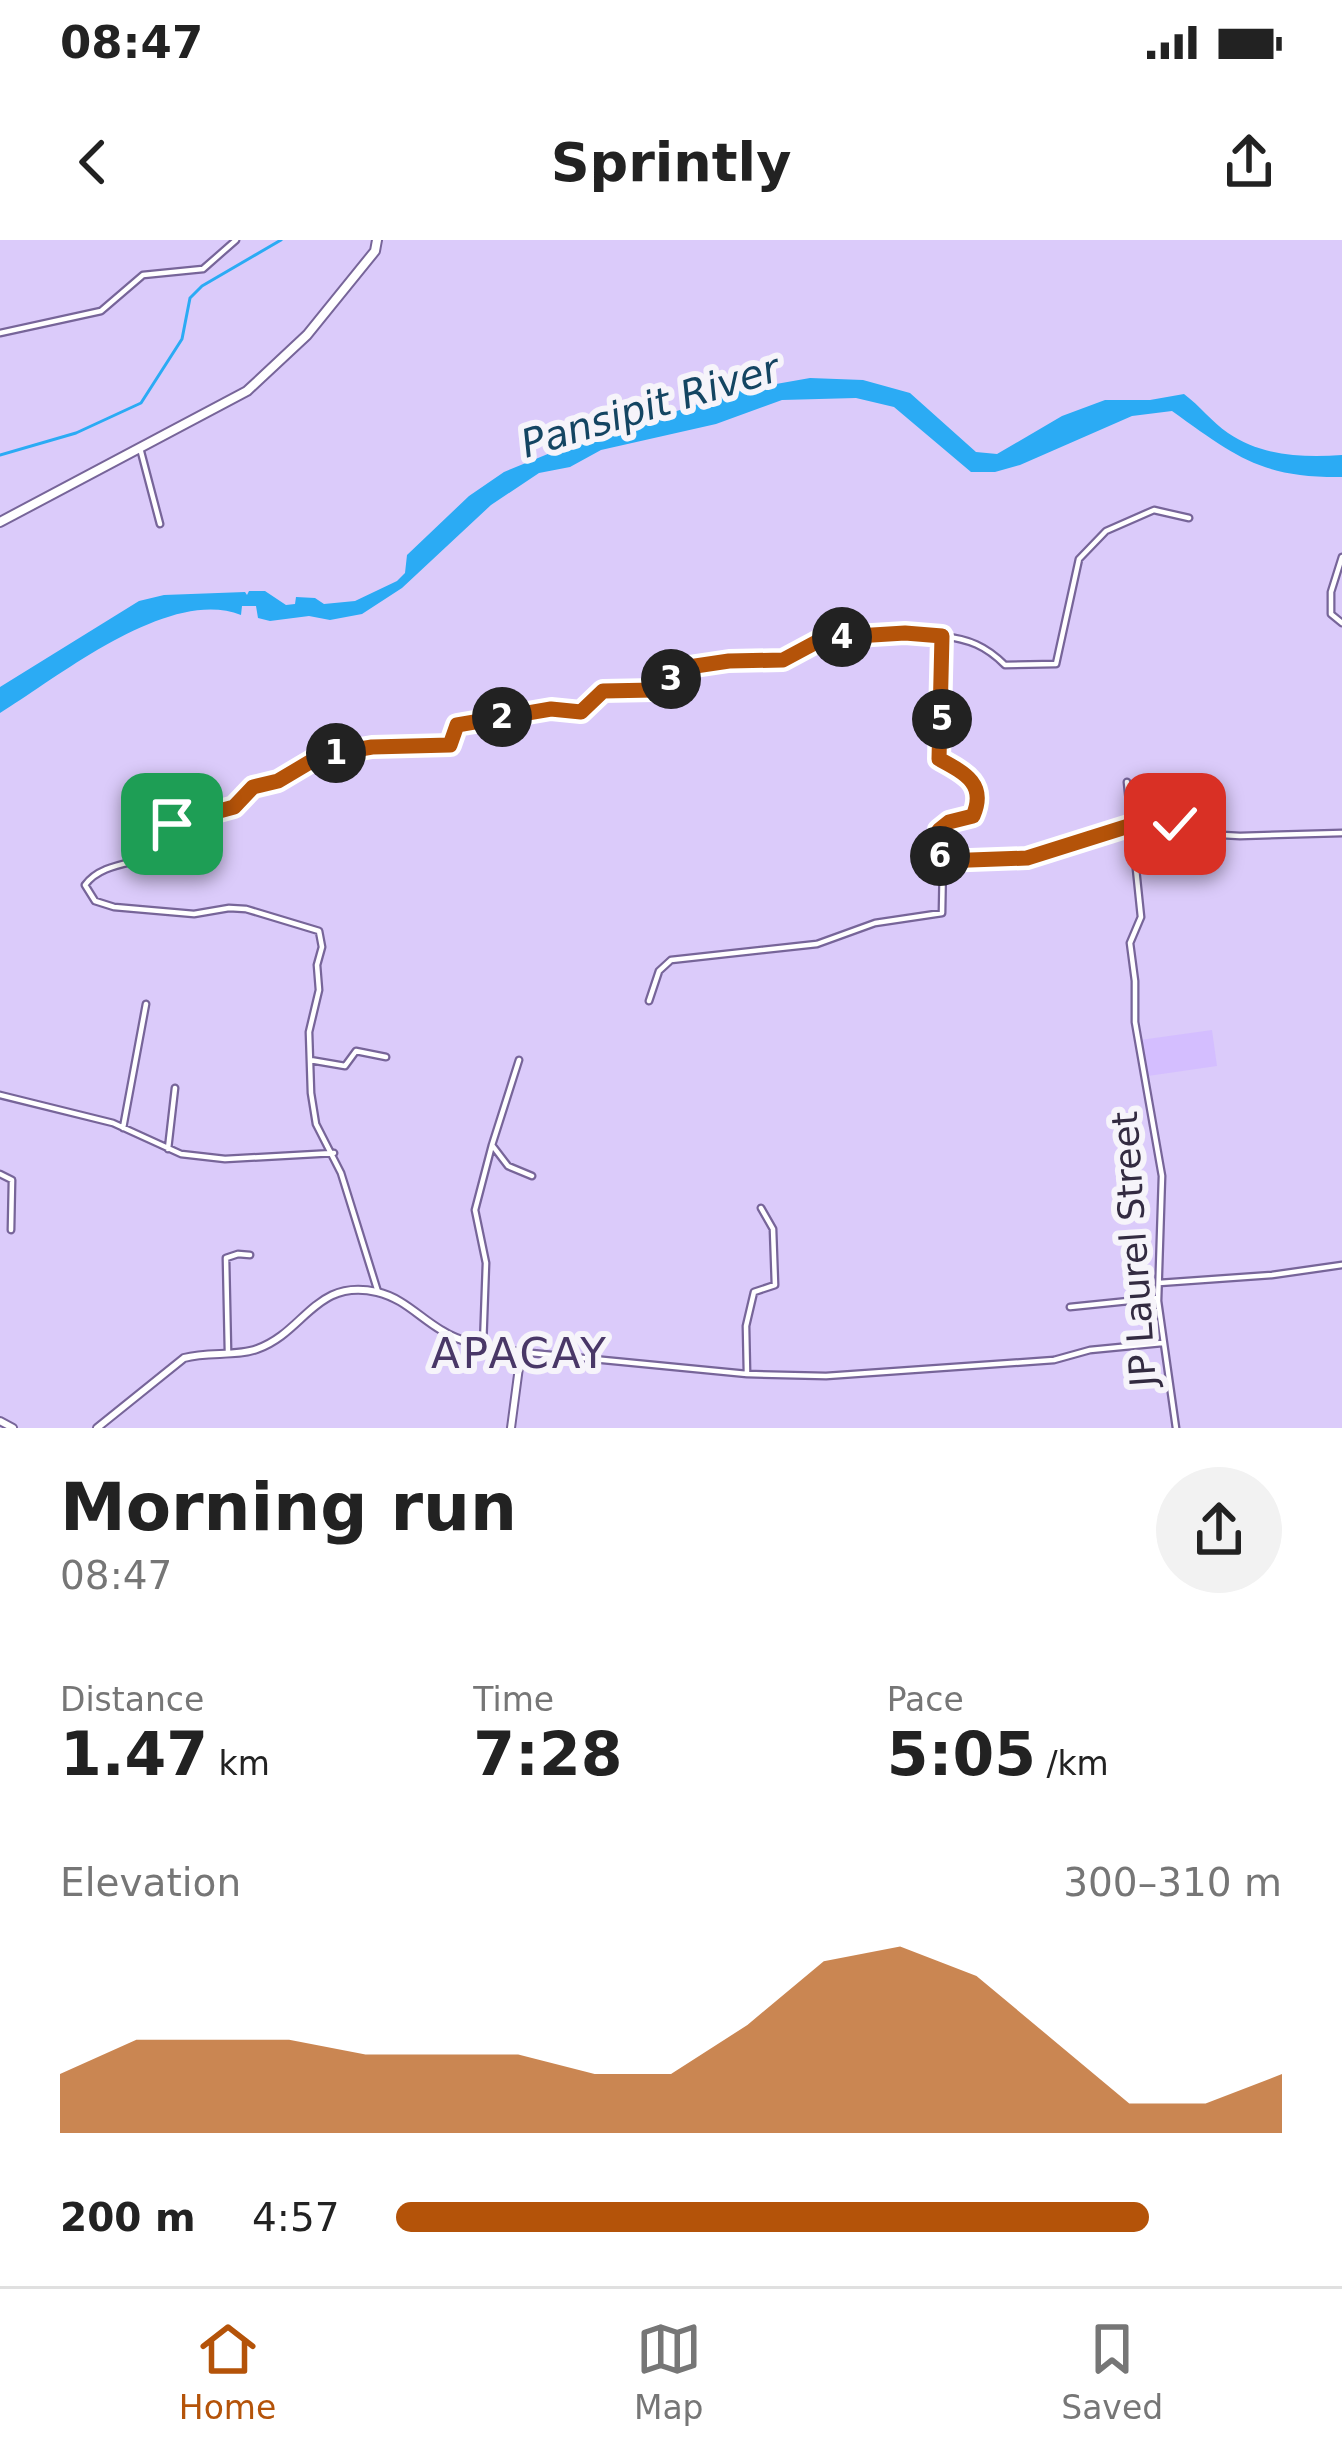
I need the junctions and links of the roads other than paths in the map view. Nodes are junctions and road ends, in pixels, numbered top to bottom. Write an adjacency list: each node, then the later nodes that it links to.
1 (236, 240): 3 (street)
2 (377, 240): 4 (main road)
3 (0, 332)
4 (140, 448): 6 (main road); 7 (street)
5 (1189, 518): 10 (street)
6 (0, 522)
7 (160, 524)
8 (1342, 557): 9 (street)
9 (1342, 623)
10 (942, 636): 14 (street); 18 (street)
11 (1127, 782): 12 (street, JP Laurel Street)
12 (1129, 827): 13 (street); 14 (street); 32 (street, JP Laurel Street)
13 (1342, 833)
14 (943, 861): 15 (street)
15 (649, 1001)
16 (146, 1004): 22 (street)
17 (386, 1057): 18 (street)
18 (309, 1059): 25 (street)
19 (519, 1060): 23 (street)
20 (175, 1088): 24 (street)
21 (0, 1095): 22 (street)
22 (123, 1128): 24 (street)
23 (492, 1145): 27 (street); 37 (street)
24 (168, 1149): 25 (street)
25 (334, 1154): 33 (street)
26 (0, 1174): 29 (street)
27 (532, 1176)
28 (761, 1208): 40 (street)
29 (11, 1230)
30 (250, 1255): 38 (street)
31 (1342, 1264): 32 (street)
32 (1159, 1282): 34 (street, JP Laurel Street)
33 (378, 1292): 37 (street); 38 (street)
34 (1158, 1298): 35 (street); 36 (street, JP Laurel Street)
35 (1070, 1307)
36 (1162, 1343): 40 (street); 45 (street, JP Laurel Street)
37 (483, 1346): 39 (street)
38 (228, 1352): 43 (street)
39 (521, 1352): 40 (street); 44 (street)
40 (747, 1374)
41 (0, 1421): 42 (street)
42 (13, 1428)
43 (97, 1428)
44 (511, 1428)
45 (1176, 1428)

